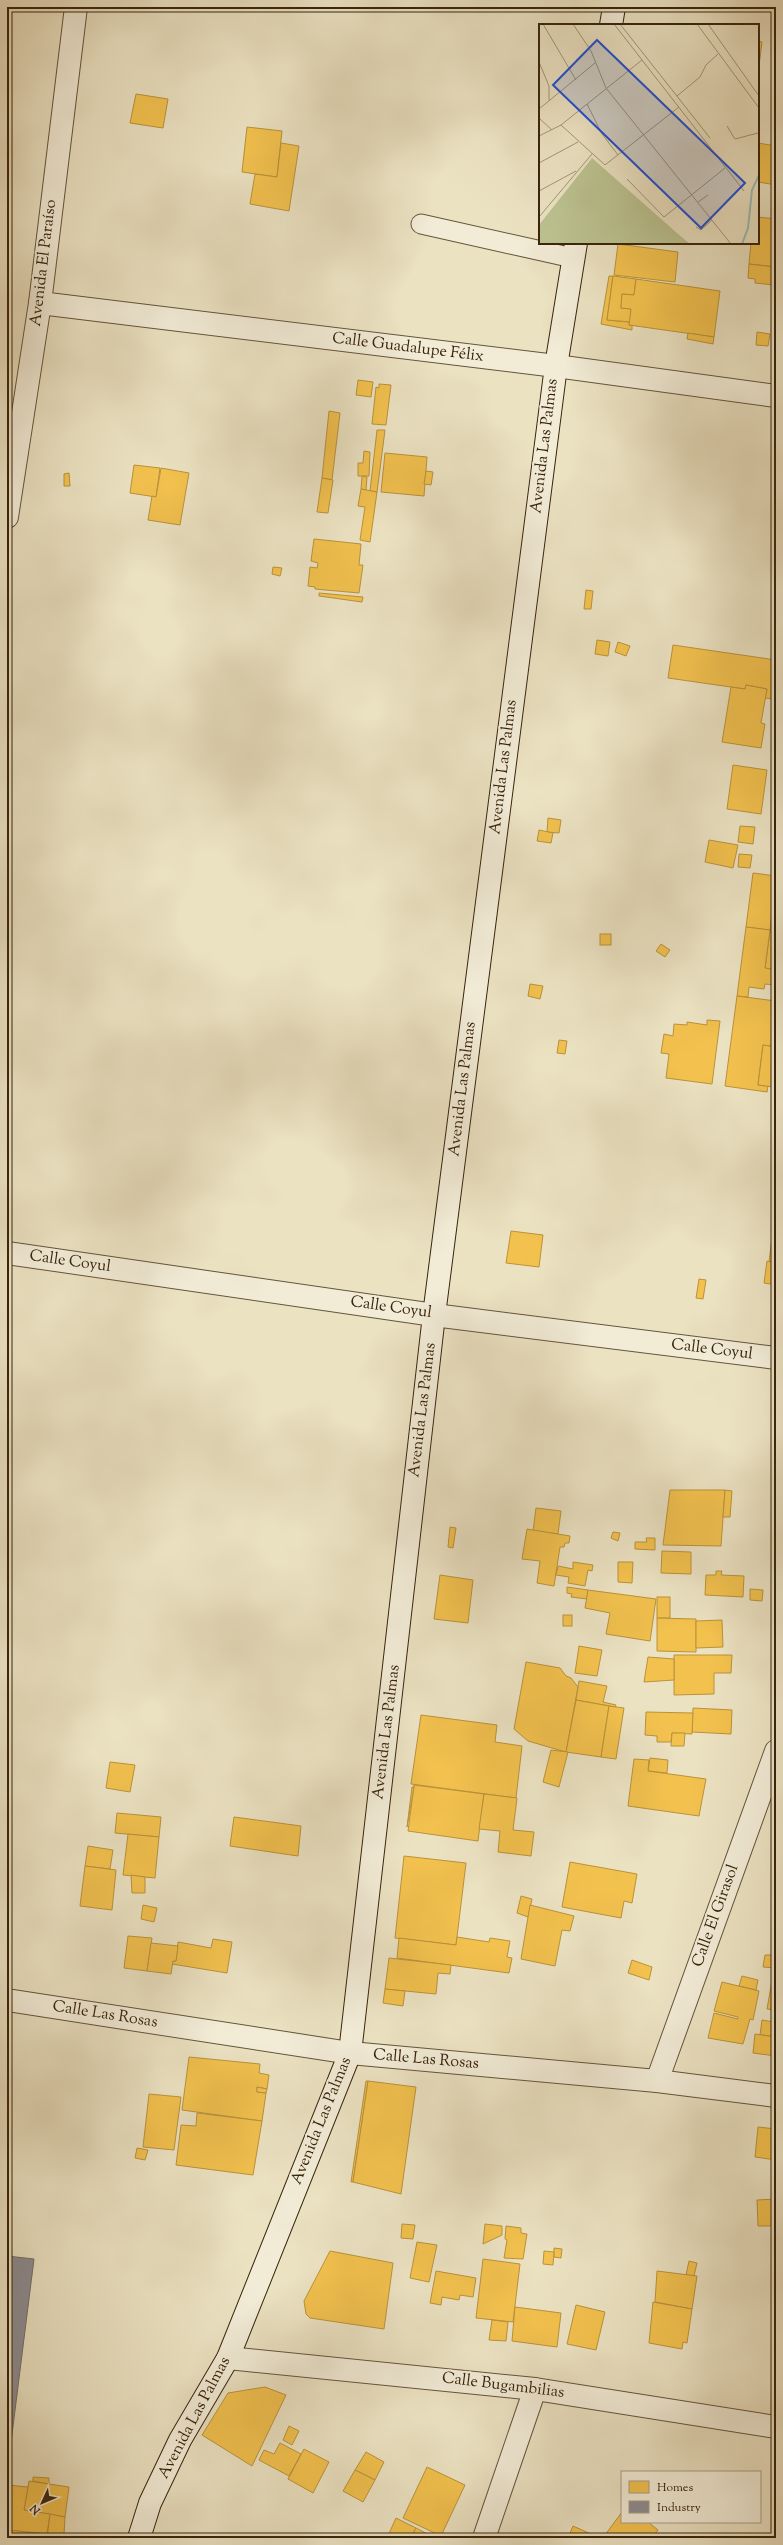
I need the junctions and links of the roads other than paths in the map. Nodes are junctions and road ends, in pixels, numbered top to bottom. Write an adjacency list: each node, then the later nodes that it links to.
1 (76, 7): 6 (street, Avenida El Paraíso)
2 (614, 7): 3 (street)
3 (611, 24)
4 (421, 224): 5 (lane)
5 (575, 251): 7 (street, Avenida Las Palmas)
6 (40, 303): 7 (street, Calle Guadalupe Félix); 9 (street, Avenida El Paraíso)
7 (556, 366): 8 (street, Calle Guadalupe Félix); 11 (street, Avenida Las Palmas)
8 (776, 396)
9 (7, 517)
10 (7, 1253): 11 (street, Calle Coyul)
11 (434, 1315): 12 (street, Calle Coyul); 15 (street, Avenida Las Palmas)
12 (776, 1358)
13 (776, 1751): 16 (street, Calle El Girasol)
14 (7, 2000): 15 (street, Calle Las Rosas)
15 (350, 2053): 16 (street, Calle Las Rosas); 18 (street, Avenida Las Palmas)
16 (657, 2081): 17 (street, Calle Las Rosas)
17 (776, 2096)
18 (228, 2358): 19 (street, Calle Bugambilias); 21 (street, Avenida Las Palmas)
19 (535, 2389): 20 (street, Calle Bugambilias); 22 (street)
20 (776, 2427)
21 (139, 2538)
22 (484, 2538)

